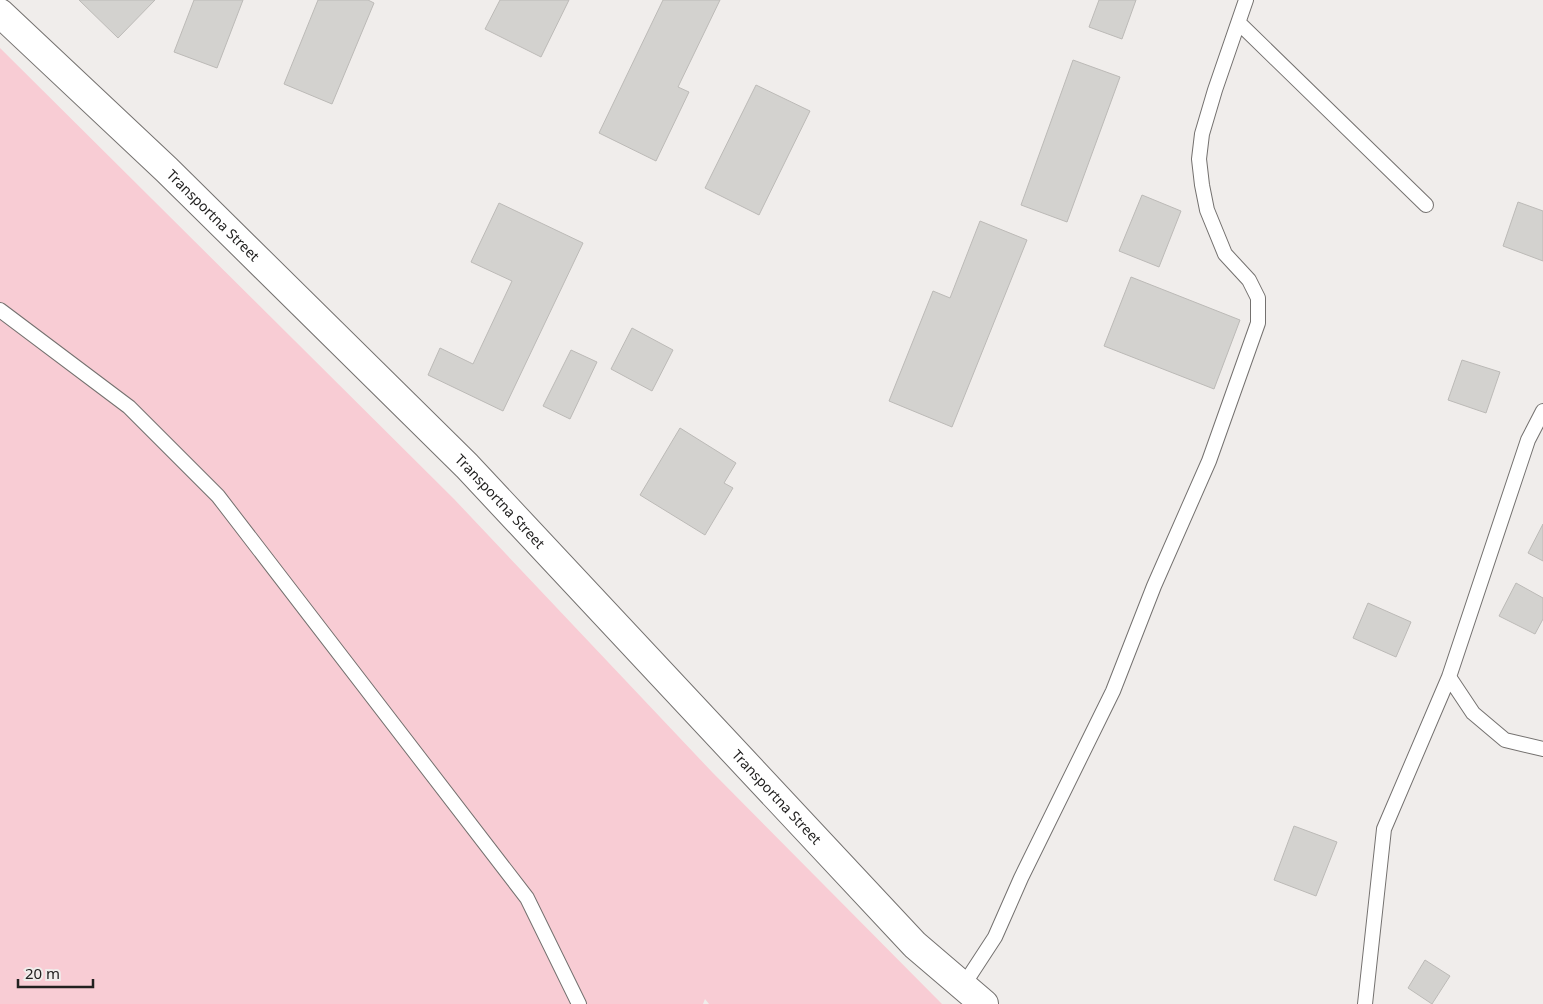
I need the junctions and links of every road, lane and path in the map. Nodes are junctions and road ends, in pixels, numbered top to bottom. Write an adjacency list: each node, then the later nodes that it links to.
1 (1246, 0): 3 (lane)
2 (0, 14): 9 (street, Transportna Street)
3 (1239, 23): 4 (lane); 9 (lane)
4 (1426, 205)
5 (0, 310): 10 (lane)
6 (1543, 411): 7 (lane)
7 (1449, 677): 8 (lane); 12 (lane)
8 (1543, 749)
9 (963, 986): 11 (street, Transportna Street)
10 (579, 1004)
11 (984, 1004)
12 (1365, 1004)

